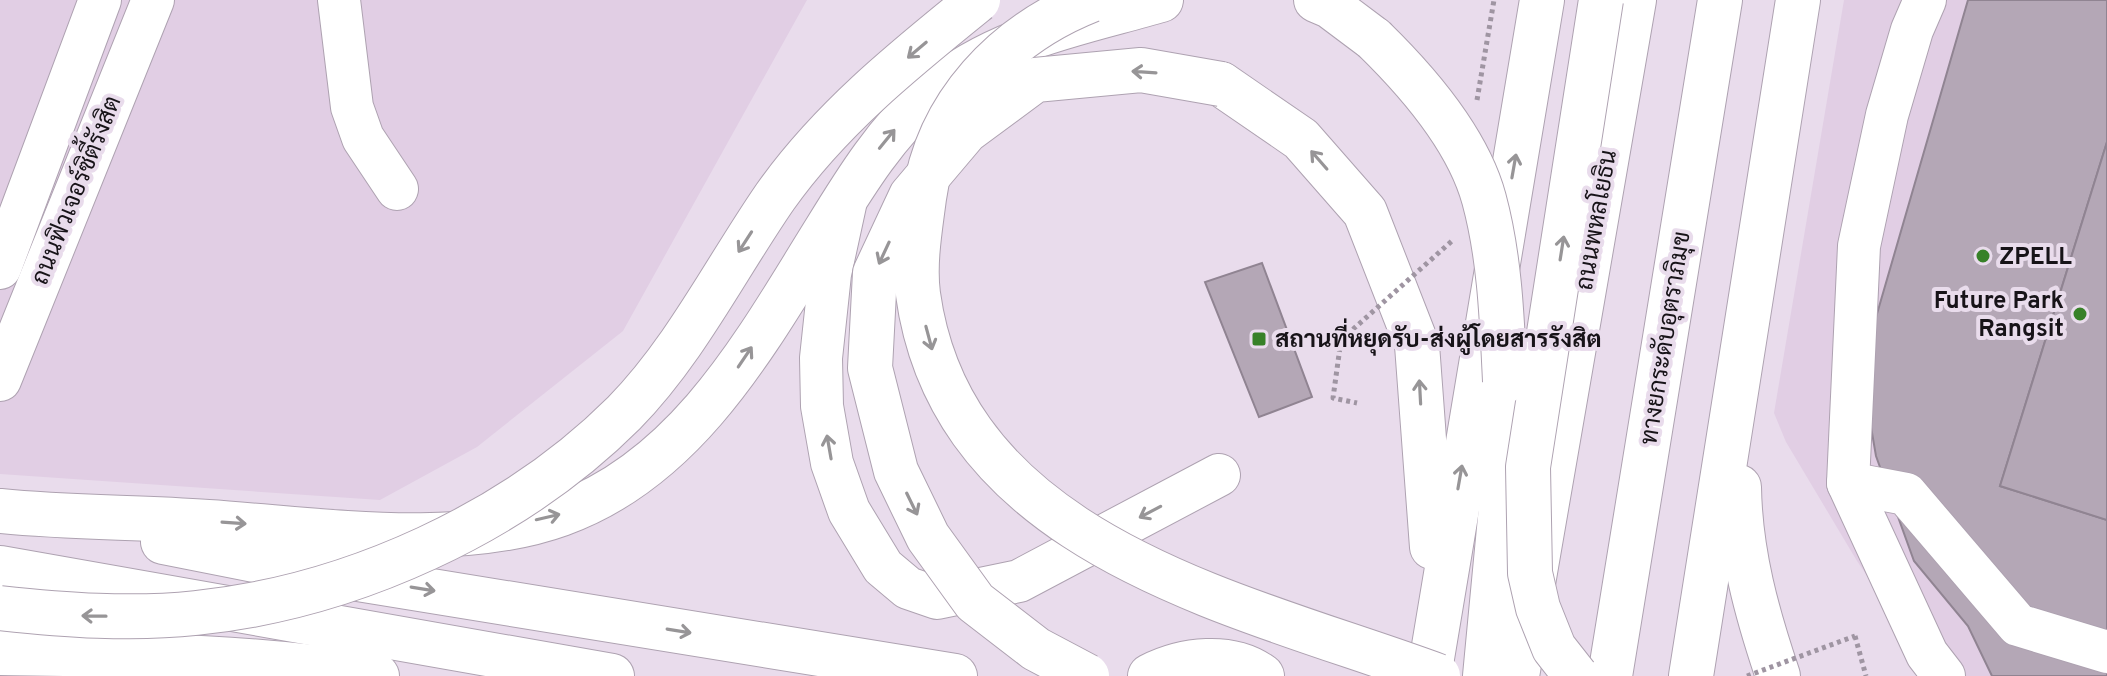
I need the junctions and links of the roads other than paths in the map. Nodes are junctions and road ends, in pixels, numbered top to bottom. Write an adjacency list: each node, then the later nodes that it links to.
1 (100, 0): 18 (lane, ถนนฟิวเจอร์ซิตี้รังสิต)
2 (153, 0): 19 (lane, ถนนฟิวเจอร์ซิตี้รังสิต)
3 (339, 0): 16 (lane)
4 (978, 0): 25 (main road, one-way to 25, bridge)
5 (1091, 0): 37 (main road, one-way to 37, bridge)
6 (1161, 0): 17 (main road, one-way to 6)
7 (1316, 0): 38 (main road, bridge)
8 (1542, 0): 26 (main road, one-way to 8)
9 (1601, 0): 41 (main road, one-way to 9, bridge)
10 (1634, 0): 39 (main road, ถนนพหลโยธิน)
11 (1654, 0): 40 (main road, bridge)
12 (1720, 0): 42 (main road, ทางยกระดับอุตราภิมุข)
13 (1739, 0): 43 (main road)
14 (1798, 0): 20 (main road)
15 (1925, 0): 22 (lane)
16 (397, 189)
17 (847, 196): 21 (lane, one-way to 17); 23 (main road, one-way to 17)
18 (0, 268)
19 (0, 380)
20 (1737, 397): 44 (main road); 45 (main road)
21 (1219, 475)
22 (1848, 483): 27 (lane); 46 (lane)
23 (8, 512): 32 (main road, one-way to 32)
24 (0, 568): 31 (main road, bridge)
25 (0, 608)
26 (1438, 610): 33 (main road, one-way to 33, bridge); 36 (main road)
27 (2107, 652)
28 (0, 656): 29 (main road); 30 (main road)
29 (94, 676)
30 (377, 676)
31 (612, 676)
32 (955, 676)
33 (1087, 676)
34 (1150, 676): 35 (main road)
35 (1262, 676)
36 (1429, 676)
37 (1438, 676)
38 (1485, 676)
39 (1517, 676)
40 (1545, 676)
41 (1576, 676)
42 (1610, 676)
43 (1633, 676)
44 (1691, 676)
45 (1778, 676)
46 (1944, 676)

